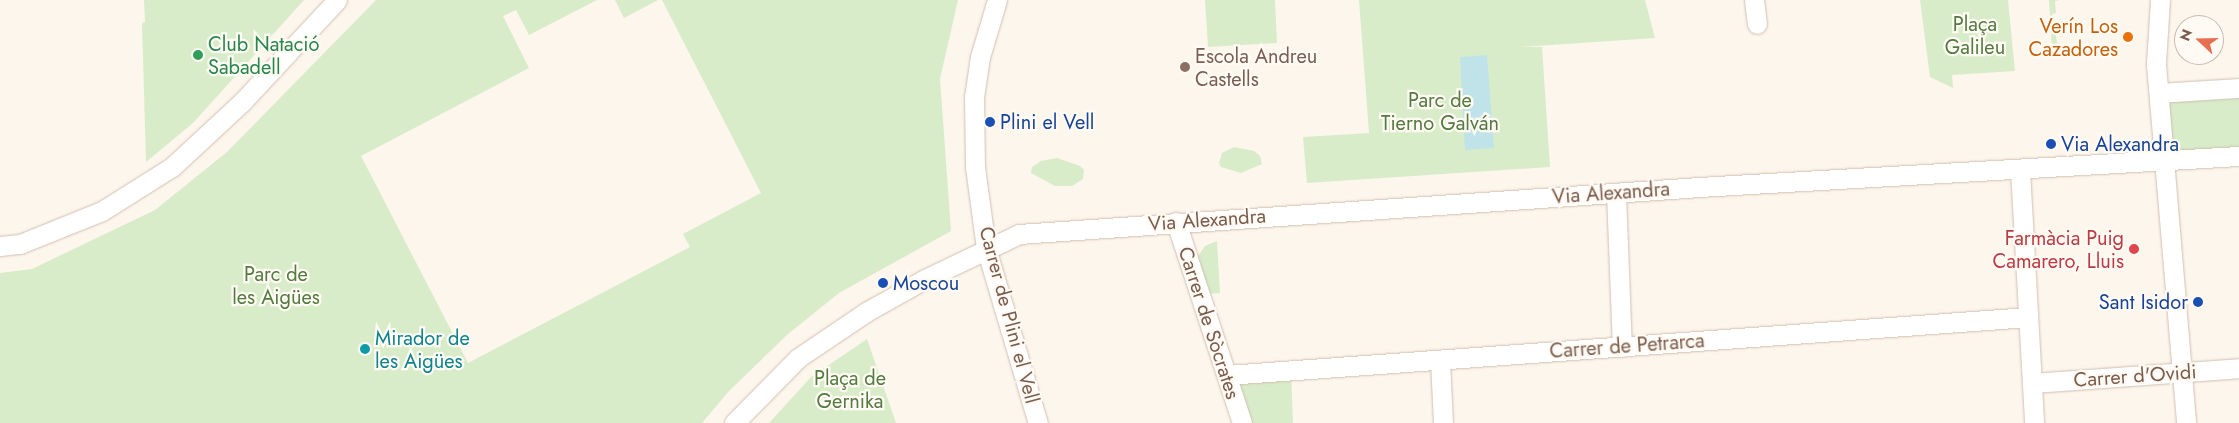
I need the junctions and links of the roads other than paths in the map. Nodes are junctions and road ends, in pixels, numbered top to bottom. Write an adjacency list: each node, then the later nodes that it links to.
1 (337, 0): 13 (street)
2 (997, 0): 14 (street, Carrer de Plini el Vell)
3 (1754, 0): 5 (street)
4 (2160, 0): 7 (street)
5 (1757, 24)
6 (2239, 88): 7 (street)
7 (2159, 93): 9 (street)
8 (2239, 156): 9 (street, Via Alexandra)
9 (2164, 160): 10 (street, Via Alexandra); 19 (street)
10 (2020, 170): 11 (street, Via Alexandra); 15 (street)
11 (1616, 193): 12 (street, Via Alexandra); 16 (street)
12 (1176, 222): 14 (street, Via Alexandra); 20 (street, Carrer de Sòcrates)
13 (0, 246)
14 (986, 248): 22 (street, Via Alexandra); 23 (street, Carrer de Plini el Vell)
15 (2028, 317): 16 (street, Carrer de Petrarca); 21 (street)
16 (1622, 347): 17 (street, Carrer de Petrarca)
17 (1440, 360): 20 (street, Carrer de Petrarca); 25 (street)
18 (2239, 368): 19 (street, Carrer d'Ovidi)
19 (2183, 373): 21 (street, Carrer d'Ovidi); 27 (street)
20 (1227, 375): 24 (street, Carrer de Sòcrates)
21 (2032, 383): 26 (street)
22 (734, 423)
23 (1038, 423)
24 (1242, 423)
25 (1443, 423)
26 (2034, 423)
27 (2186, 423)

